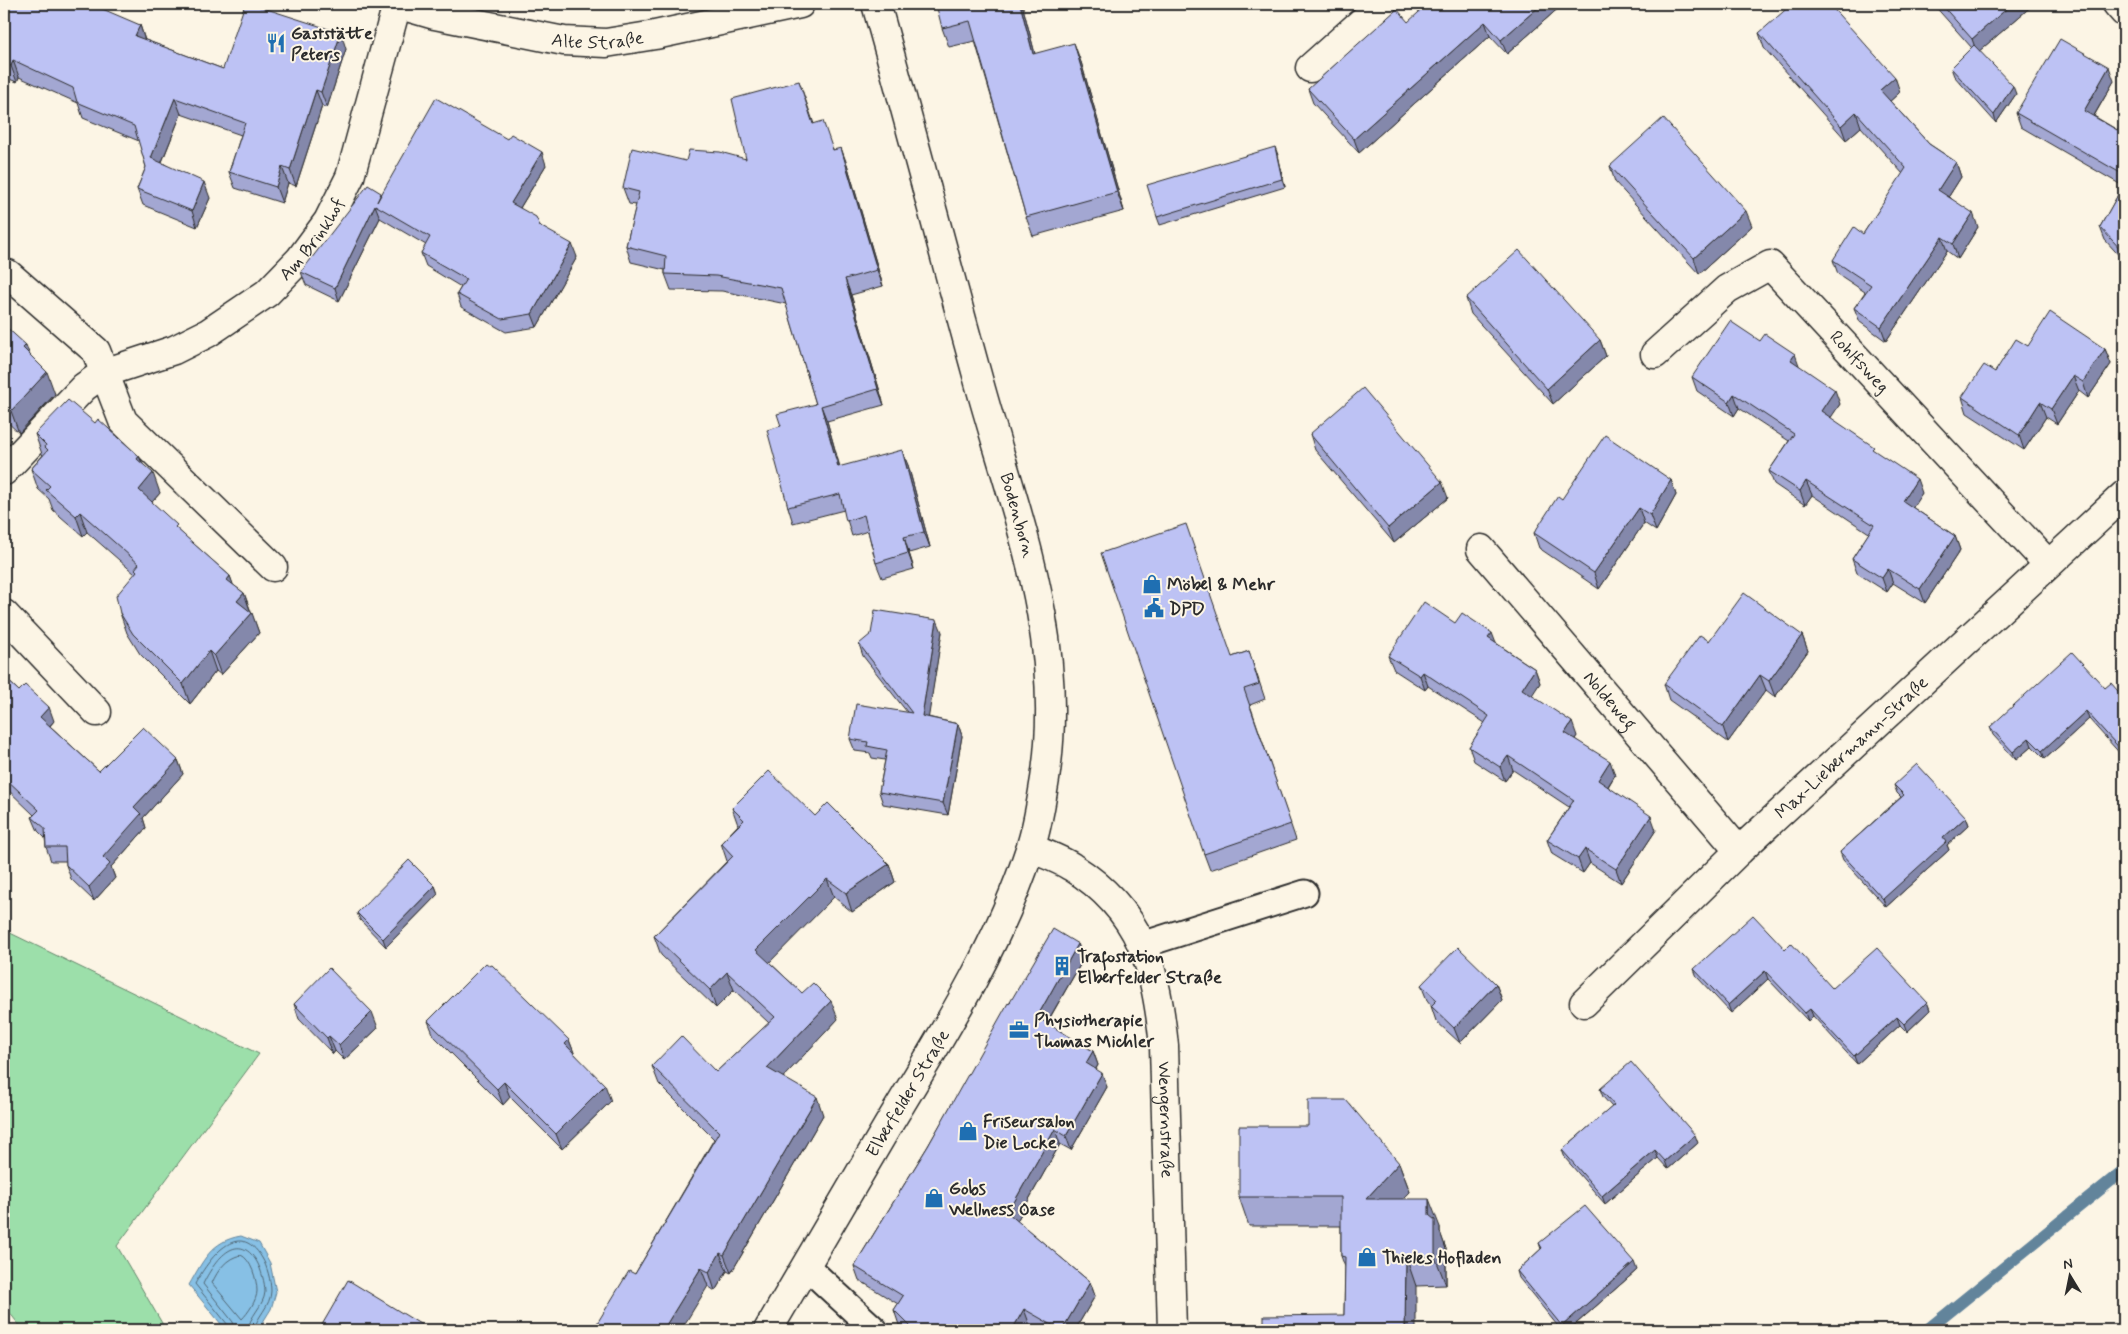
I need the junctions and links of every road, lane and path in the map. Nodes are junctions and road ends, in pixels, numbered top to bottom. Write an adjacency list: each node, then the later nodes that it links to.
1 (397, 4): 2 (street, Alte Straße); 10 (street, Am Brinkhof)
2 (800, 4)
3 (876, 4): 18 (street, Bodenborn)
4 (1382, 4): 7 (street)
5 (2117, 4): 6 (street)
6 (2124, 12)
7 (1310, 68)
8 (8, 274): 10 (street)
9 (1655, 354): 14 (street, Rohlfsweg)
10 (104, 373): 11 (street, Am Brinkhof); 15 (street)
11 (4, 471)
12 (2124, 496): 14 (street, Max-Liebermann-Straße)
13 (1482, 549): 19 (street, Noldeweg)
14 (2048, 564): 19 (street, Max-Liebermann-Straße)
15 (273, 568)
16 (4, 614): 17 (street)
17 (97, 712)
18 (1031, 848): 21 (street, Wengernstraße); 23 (street, Elberfelder Straße)
19 (1739, 851): 22 (street, Max-Liebermann-Straße)
20 (1305, 893): 21 (lane)
21 (1142, 945): 26 (street, Wengernstraße)
22 (1584, 1003)
23 (806, 1266): 24 (street, Elberfelder Straße); 25 (lane)
24 (768, 1330)
25 (875, 1330)
26 (1172, 1330)

